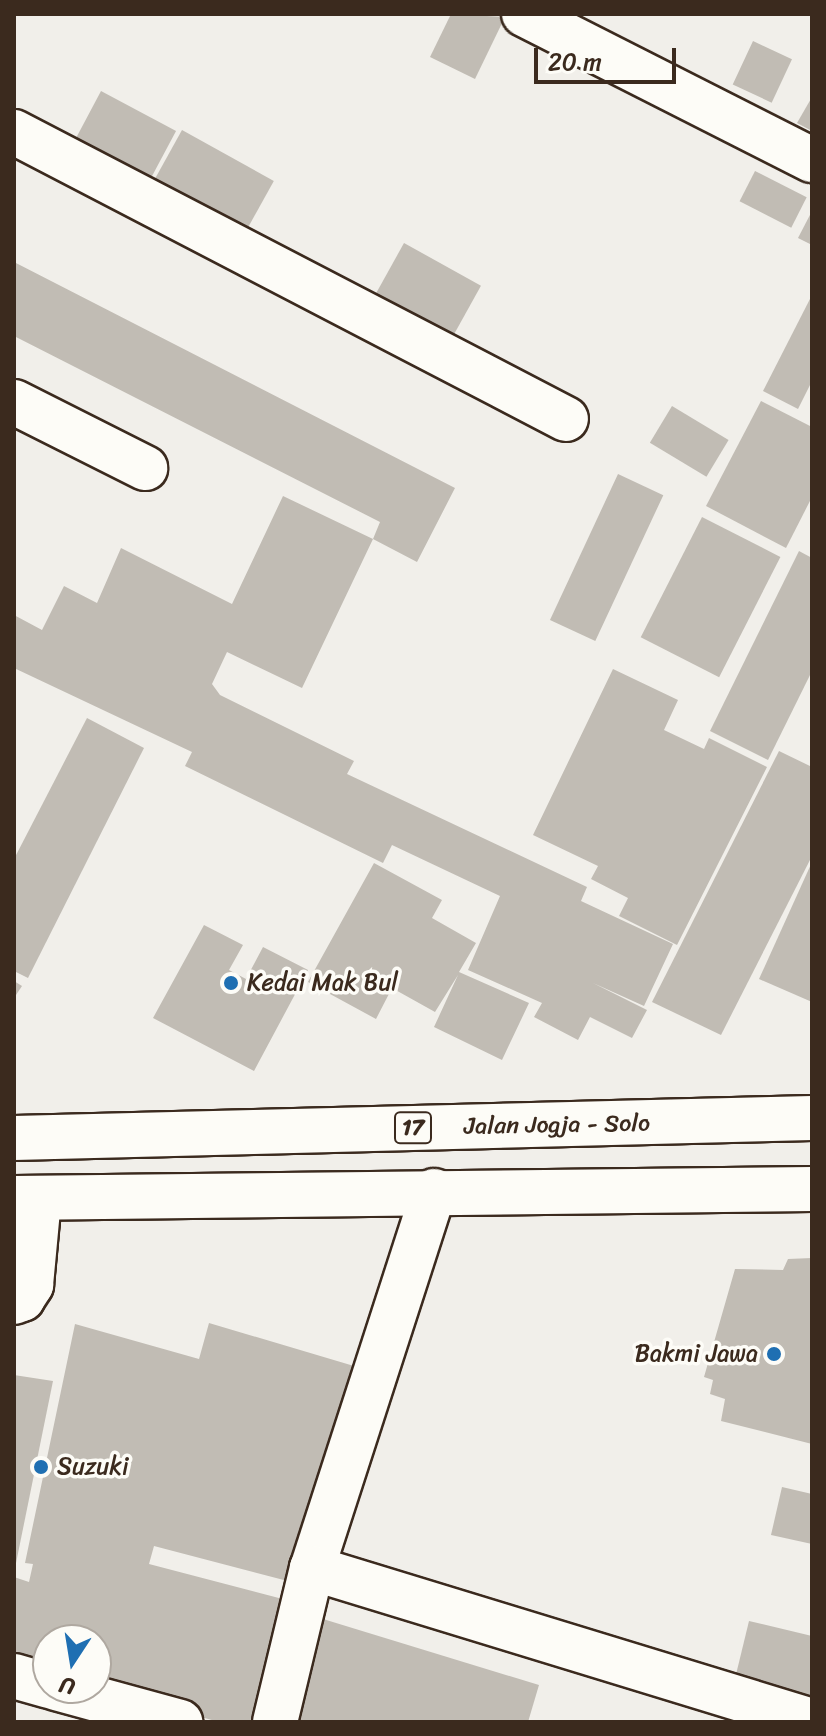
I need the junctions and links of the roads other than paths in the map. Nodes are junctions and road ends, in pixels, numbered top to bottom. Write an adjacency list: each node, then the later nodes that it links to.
1 (524, 14): 3 (main road)
2 (14, 132): 5 (main road)
3 (812, 160)
4 (14, 402): 6 (main road)
5 (566, 419)
6 (145, 468)
7 (812, 1118): 8 (main road, Jalan Jogja - Solo / 17)
8 (14, 1138)
9 (812, 1189): 10 (main road)
10 (434, 1191): 11 (main road); 13 (main road)
11 (26, 1198): 12 (main road)
12 (14, 1302)
13 (312, 1568): 15 (main road); 17 (main road)
14 (112, 1703): 16 (main road)
15 (812, 1721)
16 (180, 1722)
17 (275, 1722)

